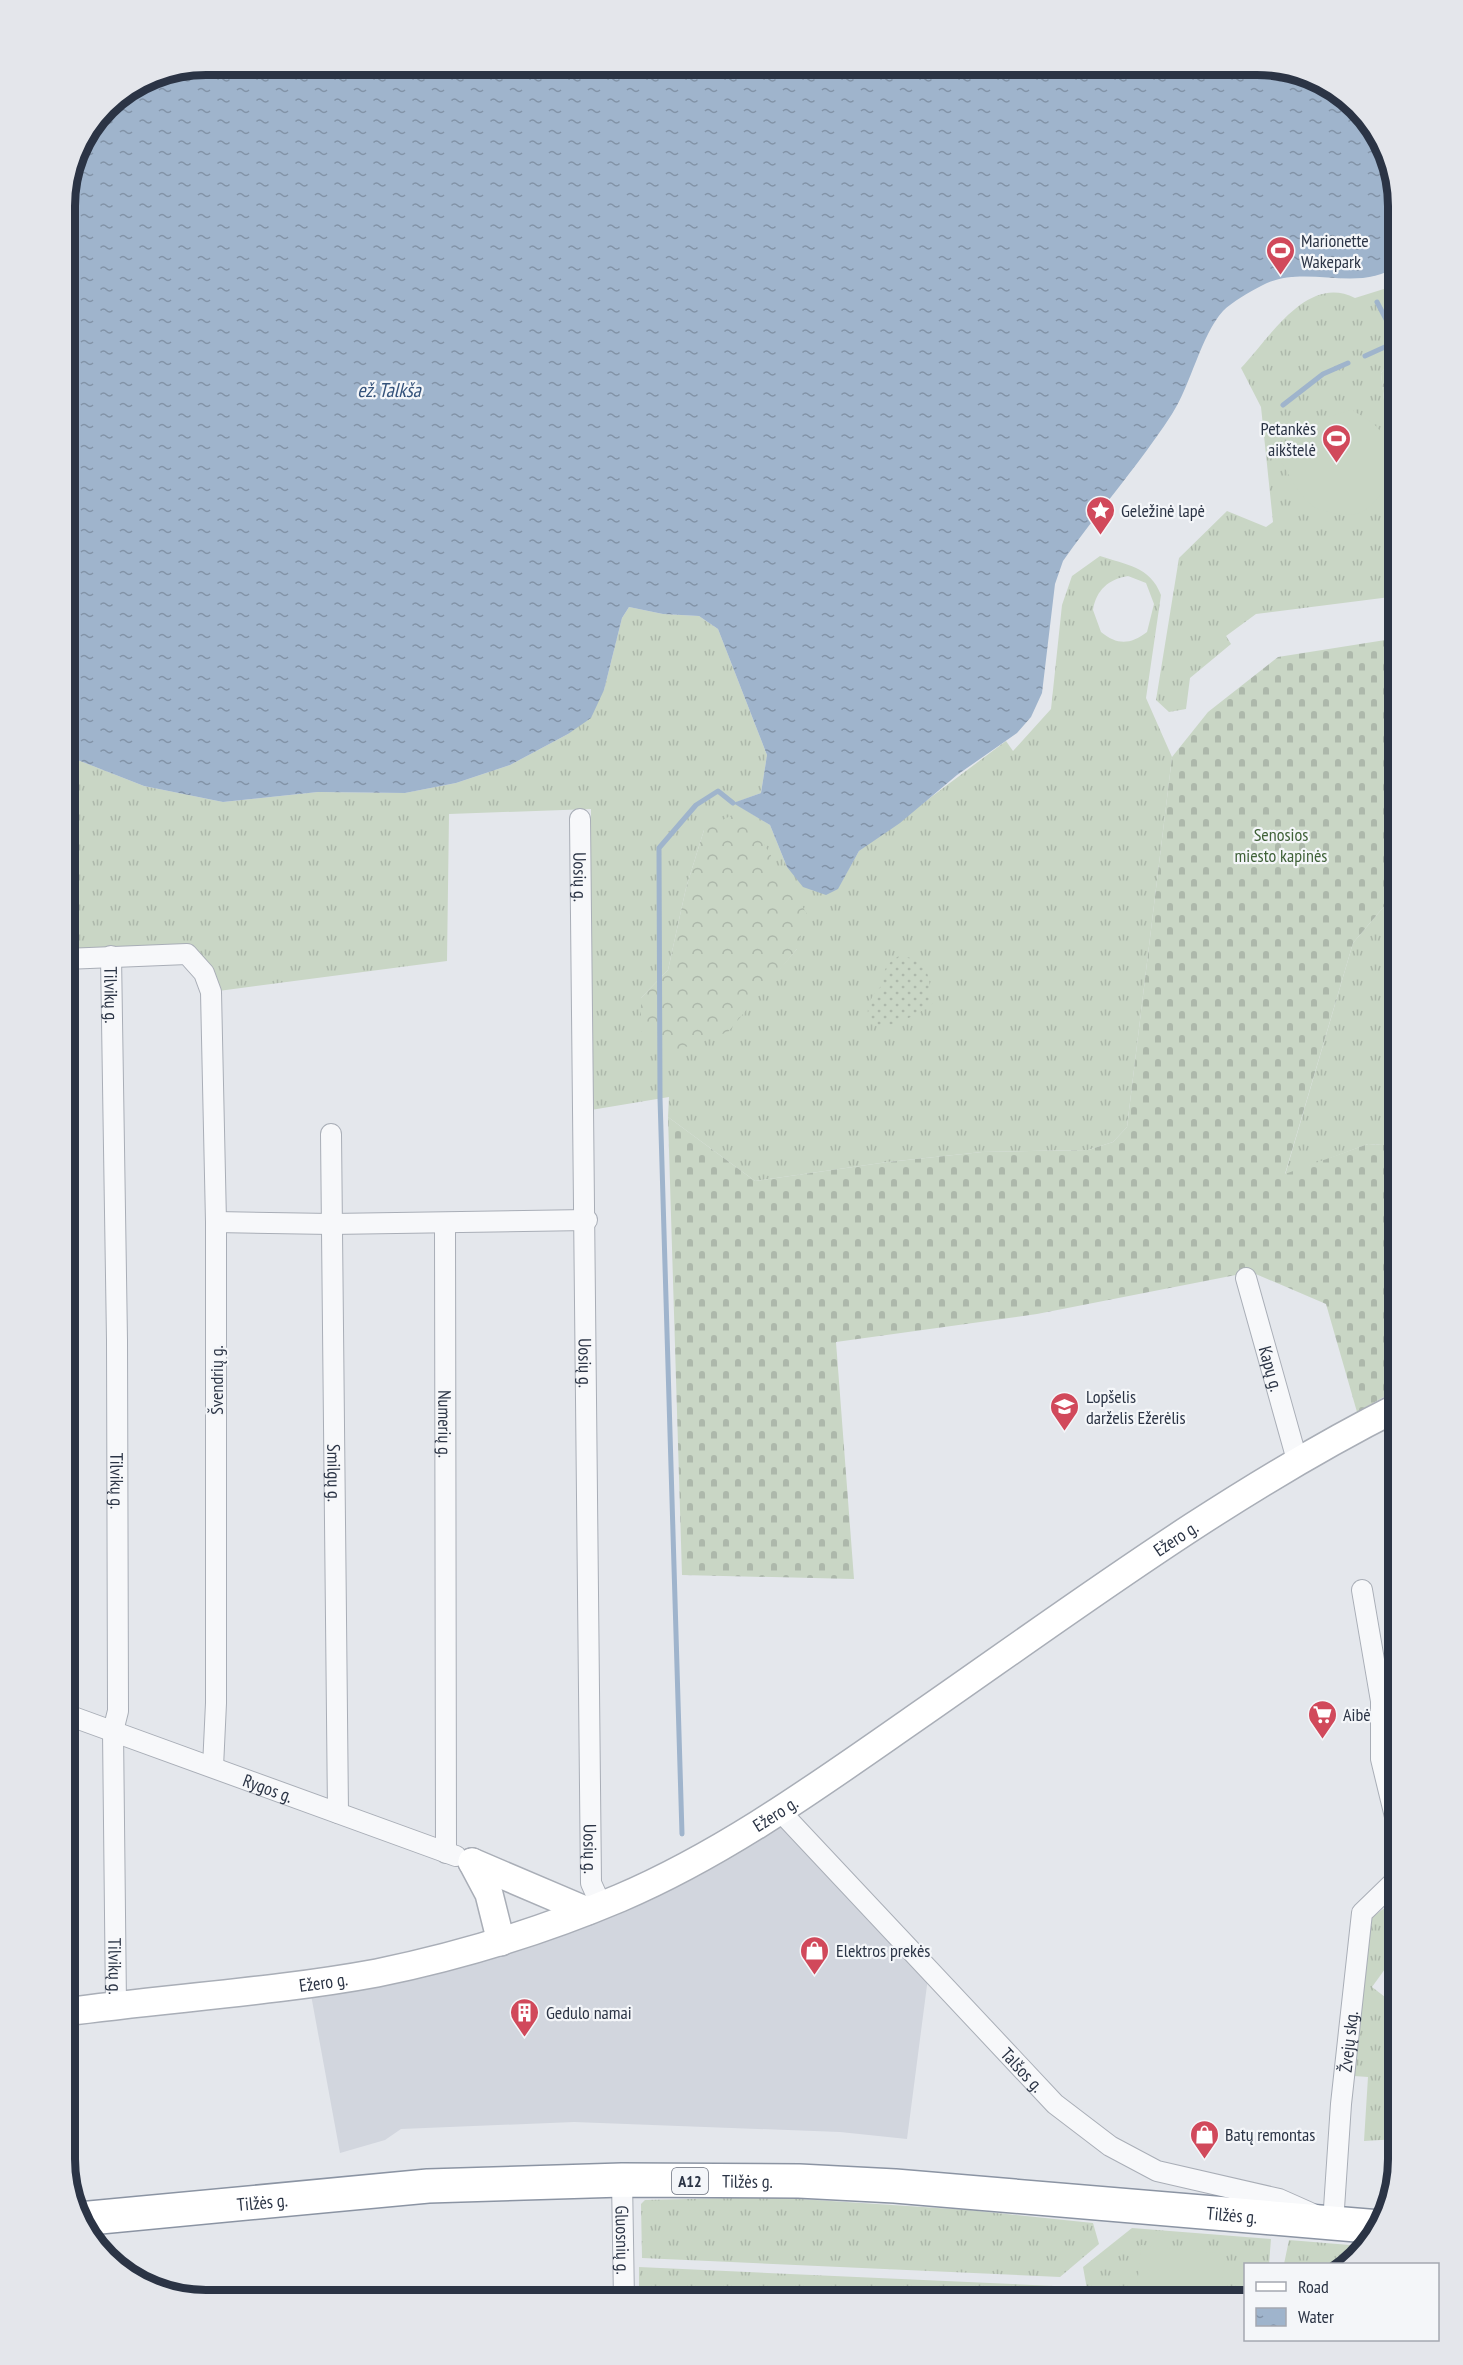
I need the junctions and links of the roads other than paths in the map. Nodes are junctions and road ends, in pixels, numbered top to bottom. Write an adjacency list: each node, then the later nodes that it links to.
1 (580, 819): 5 (street, Uosių g.)
2 (111, 956): 3 (street); 6 (street, Švendrių g.); 14 (street, Tilvikų g.)
3 (75, 958)
4 (331, 1134): 8 (street, Smilgų g.)
5 (587, 1220): 7 (street); 22 (street, Uosių g.)
6 (216, 1222): 8 (street); 15 (street, Švendrių g.)
7 (445, 1223): 8 (street); 19 (street, Numerių g.)
8 (331, 1224): 18 (street, Smilgų g.)
9 (1246, 1278): 11 (street, Kapų g.)
10 (1388, 1412): 11 (main road, Ežero g.)
11 (1297, 1460): 17 (main road, Ežero g.)
12 (1362, 1590): 16 (street)
13 (75, 1718): 14 (street, Rygos g.)
14 (113, 1731): 15 (street, Rygos g.); 24 (street, Tilvikų g.)
15 (213, 1767): 18 (street, Rygos g.)
16 (1388, 1788)
17 (779, 1810): 22 (main road, Ežero g.); 28 (street, Talšos g.)
18 (338, 1813): 19 (street, Rygos g.)
19 (446, 1853): 20 (street, Rygos g.)
20 (472, 1862): 22 (main road); 23 (main road)
21 (1388, 1889): 28 (street, Žvejų skg.)
22 (594, 1908): 23 (main road, Ežero g.)
23 (501, 1942): 24 (main road, Ežero g.)
24 (116, 2005): 25 (main road, Ežero g.)
25 (75, 2011)
26 (622, 2180): 27 (highway, Tilžės g. / A12); 28 (highway, Tilžės g. / A12); 30 (street, Gluosnių g.)
27 (90, 2218)
28 (1333, 2223): 29 (highway, Tilžės g. / A12)
29 (1369, 2226)
30 (624, 2290)

